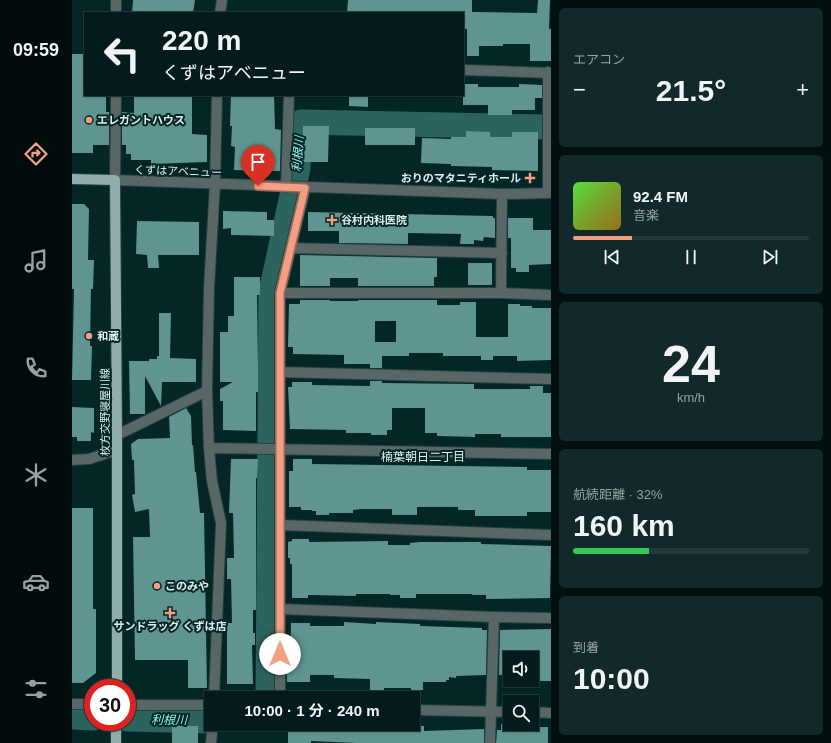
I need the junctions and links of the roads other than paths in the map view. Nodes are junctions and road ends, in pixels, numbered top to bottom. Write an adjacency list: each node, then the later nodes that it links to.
1 (116, 0): 3 (street)
2 (222, 0): 4 (street)
3 (116, 12)
4 (220, 12)
5 (464, 70): 6 (street)
6 (549, 72): 15 (street)
7 (116, 96): 11 (street)
8 (217, 96): 12 (street)
9 (289, 96): 13 (street)
10 (72, 179): 11 (main road)
11 (116, 180): 12 (street, くずはアベニュー); 25 (main road, 枚方交野寝屋川線)
12 (215, 184): 13 (street, くずはアベニュー); 24 (street)
13 (286, 187): 14 (street, くずはアベニュー)
14 (305, 188): 16 (street, くずはアベニュー); 17 (street)
15 (549, 193): 16 (street, くずはアベニュー)
16 (502, 194): 18 (street)
17 (291, 248): 18 (street); 19 (street)
18 (502, 253): 20 (street)
19 (280, 293): 20 (street); 22 (street)
20 (501, 293): 21 (street)
21 (551, 295)
22 (280, 372): 23 (street); 27 (street)
23 (551, 379)
24 (208, 391): 25 (street); 26 (street)
25 (117, 435): 28 (main road, 枚方交野寝屋川線)
26 (209, 448): 27 (street); 37 (street)
27 (280, 449): 29 (street); 31 (street)
28 (117, 450): 30 (street); 36 (main road, 枚方交野寝屋川線)
29 (551, 454)
30 (72, 460)
31 (280, 525): 32 (street); 33 (street)
32 (551, 535)
33 (280, 609): 34 (street); 38 (street)
34 (494, 617): 35 (street); 44 (street)
35 (551, 618)
36 (117, 679)
37 (214, 691)
38 (280, 691)
39 (72, 704): 40 (street)
40 (84, 704)
41 (136, 705): 42 (street)
42 (204, 705)
43 (420, 710): 44 (street)
44 (491, 712): 45 (street); 52 (street)
45 (503, 712)
46 (539, 712): 47 (street)
47 (551, 713)
48 (116, 731): 50 (main road)
49 (213, 731): 51 (street)
50 (116, 743)
51 (212, 743)
52 (490, 743)

